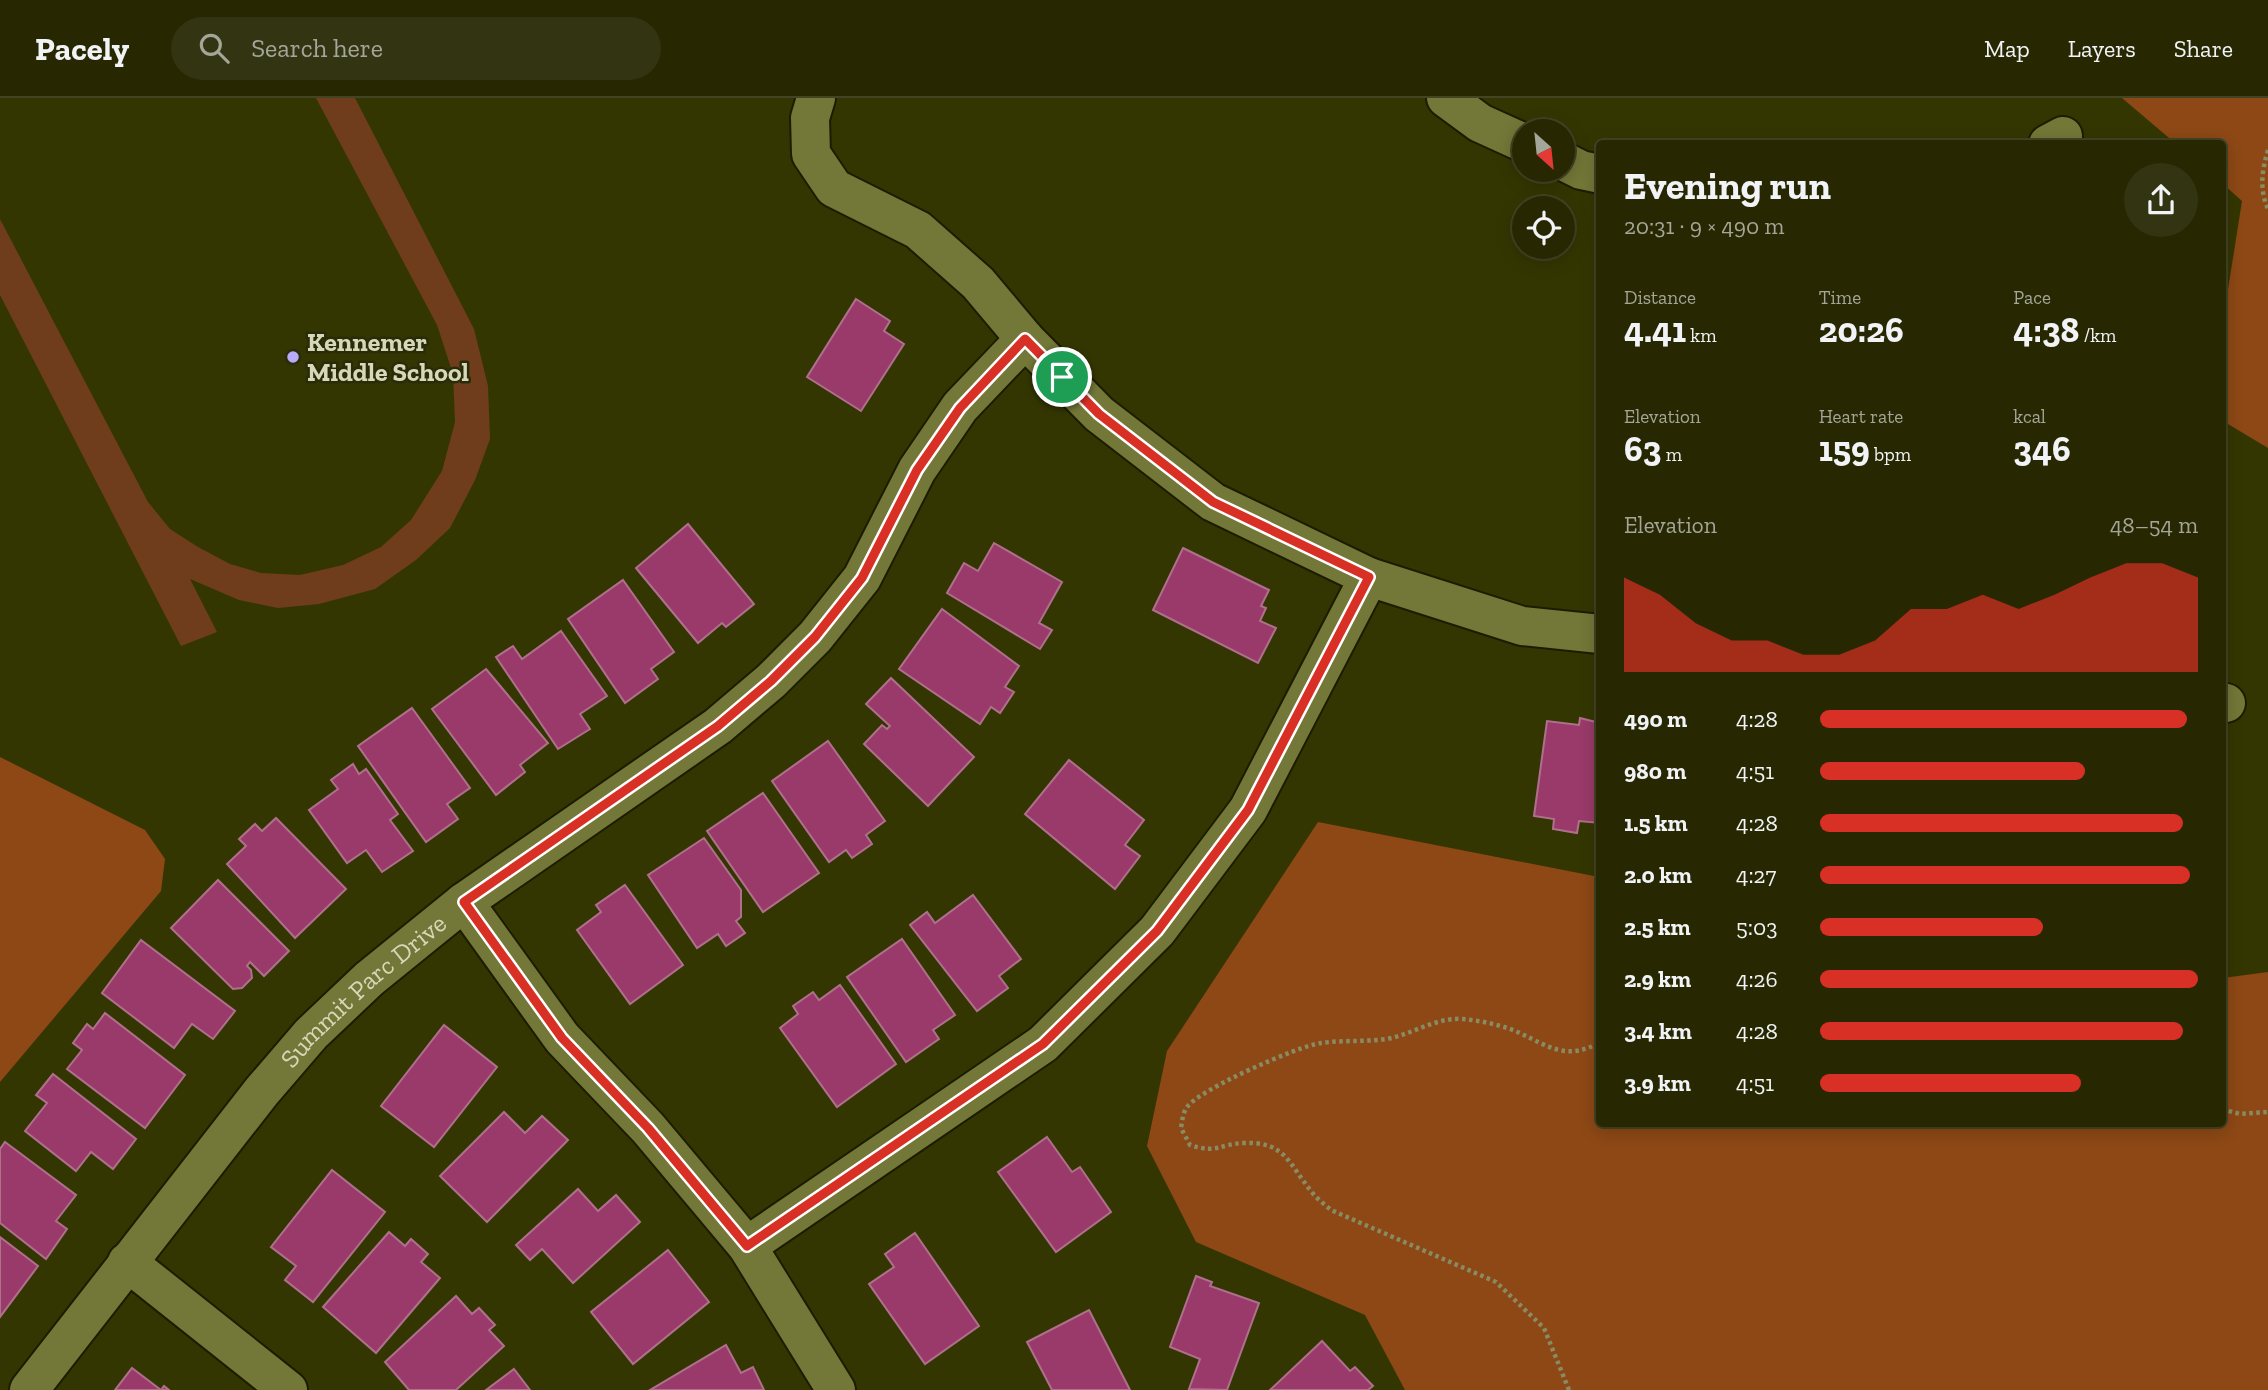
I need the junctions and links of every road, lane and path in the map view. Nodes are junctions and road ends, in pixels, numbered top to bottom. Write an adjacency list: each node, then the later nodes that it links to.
1 (816, 98): 8 (street)
2 (1446, 98): 3 (street)
3 (1512, 138)
4 (2268, 150): 7 (path)
5 (1575, 167): 6 (street)
6 (1596, 173)
7 (2268, 209)
8 (1025, 339): 9 (street); 11 (street, Summit Parc Drive)
9 (1369, 577): 10 (street); 15 (street)
10 (1596, 634)
11 (464, 902): 15 (street); 16 (street, Summit Parc Drive)
12 (1596, 1043): 20 (path)
13 (2226, 1110): 14 (path)
14 (2268, 1112)
15 (747, 1246): 19 (street)
16 (127, 1262): 17 (street, Summit Parc Drive); 18 (street)
17 (29, 1390)
18 (288, 1390)
19 (836, 1390)
20 (1569, 1390)

